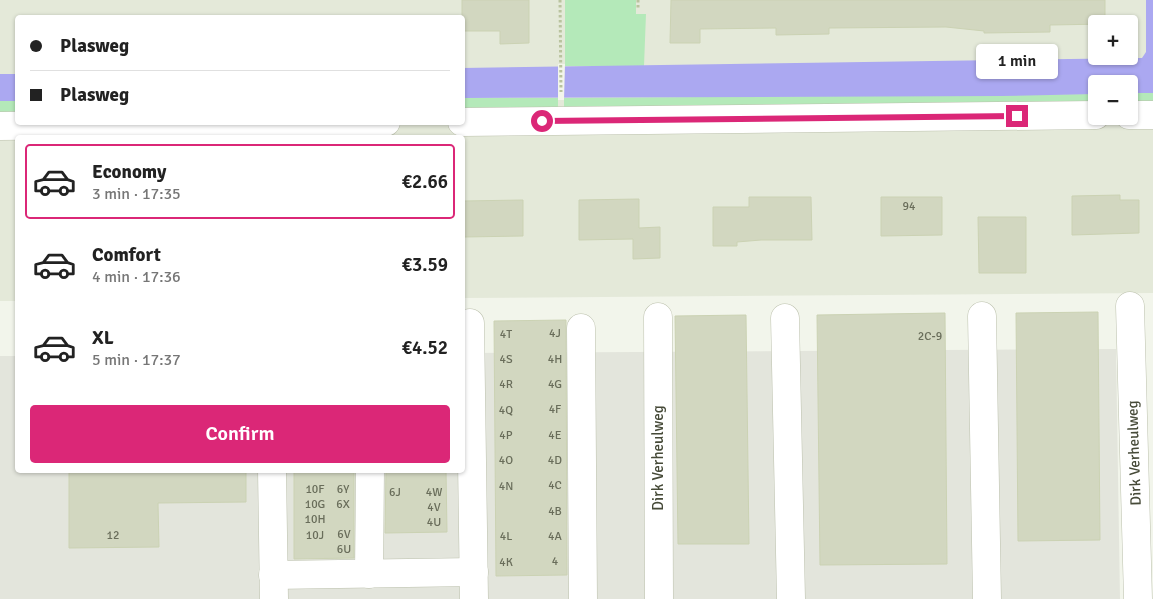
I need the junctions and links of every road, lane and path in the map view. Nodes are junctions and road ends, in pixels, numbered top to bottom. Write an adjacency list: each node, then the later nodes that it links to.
1 (560, 0): 4 (path)
2 (638, 0): 3 (path)
3 (638, 10)
4 (561, 98)
5 (1088, 115): 8 (street)
6 (1138, 115): 7 (street)
7 (1153, 115)
8 (465, 122)
9 (96, 125): 10 (street)
10 (0, 126)
11 (1130, 306): 27 (street, Dirk Verheulweg)
12 (982, 316): 26 (street)
13 (658, 317): 24 (street, Dirk Verheulweg)
14 (786, 318): 25 (street)
15 (470, 323): 19 (street)
16 (581, 328): 23 (street)
17 (272, 473): 21 (street)
18 (370, 473): 20 (street)
19 (474, 572): 20 (street); 22 (street)
20 (369, 574): 21 (street)
21 (274, 587)
22 (474, 599)
23 (583, 599)
24 (659, 599)
25 (791, 599)
26 (987, 599)
27 (1138, 599)

